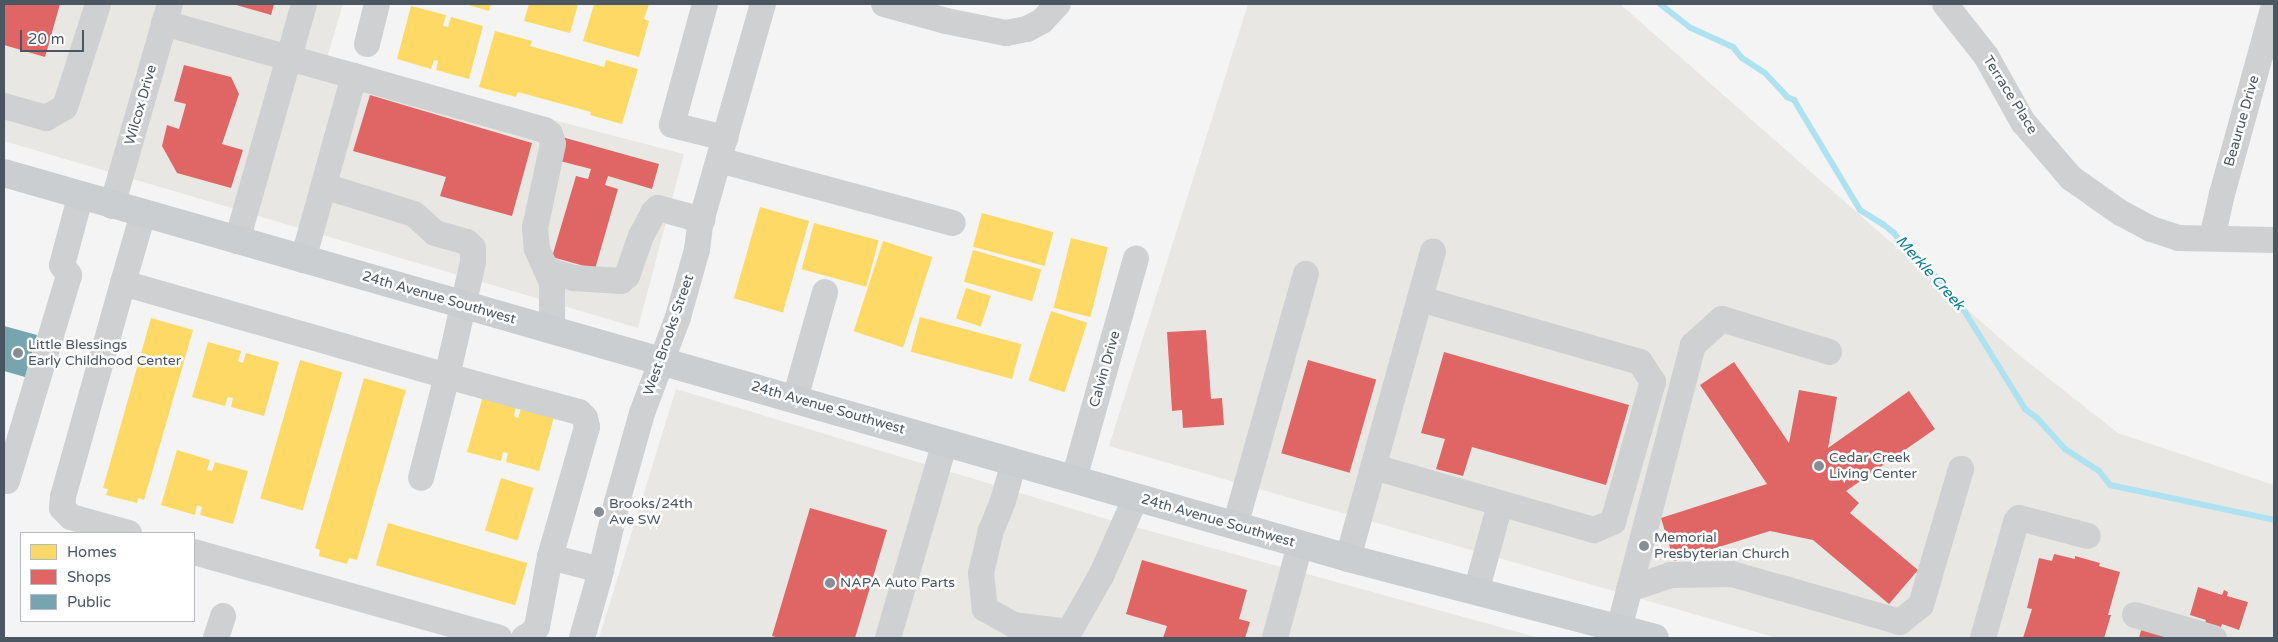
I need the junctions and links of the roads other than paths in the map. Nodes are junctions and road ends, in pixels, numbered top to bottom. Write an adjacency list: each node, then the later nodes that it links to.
1 (98, 4): 14 (street)
2 (304, 4): 12 (street)
3 (377, 4): 11 (street)
4 (704, 4): 15 (street)
5 (764, 4): 15 (street, West Brooks Street)
6 (884, 4): 7 (street)
7 (1058, 4)
8 (1945, 4): 23 (street, Terrace Place)
9 (2274, 5): 23 (street, Beaurue Drive)
10 (166, 9): 12 (street); 19 (street, Wilcox Drive)
11 (367, 44)
12 (288, 58): 13 (street); 25 (street)
13 (354, 76): 17 (street); 29 (street)
14 (4, 106)
15 (722, 149): 21 (street, West Brooks Street); 22 (street)
16 (4, 173): 18 (main road, 24th Avenue Southwest)
17 (324, 186): 28 (street); 34 (street)
18 (81, 194): 19 (main road, 24th Avenue Southwest); 46 (street)
19 (112, 206): 20 (main road, 24th Avenue Southwest)
20 (143, 214): 25 (main road, 24th Avenue Southwest); 31 (street)
21 (702, 220): 29 (street); 37 (street, West Brooks Street)
22 (953, 223)
23 (2212, 238): 24 (street, Terrace Place)
24 (2274, 240)
25 (237, 241): 28 (main road, 24th Avenue Southwest)
26 (1433, 252): 33 (street)
27 (1136, 259): 45 (street, Calvin Drive)
28 (303, 260): 34 (main road, 24th Avenue Southwest)
29 (547, 270): 35 (street)
30 (1306, 274): 49 (street)
31 (123, 283): 38 (street); 50 (street)
32 (825, 292): 39 (street)
33 (1420, 299): 42 (street); 48 (street)
34 (465, 306): 35 (main road, 24th Avenue Southwest); 38 (street)
35 (552, 330): 37 (main road, 24th Avenue Southwest)
36 (1829, 352): 57 (street)
37 (663, 361): 39 (main road, 24th Avenue Southwest); 56 (street, West Brooks Street)
38 (447, 376): 44 (street); 54 (street)
39 (795, 399): 40 (main road, 24th Avenue Southwest)
40 (945, 442): 41 (main road, 24th Avenue Southwest); 64 (street)
41 (1014, 462): 45 (main road, 24th Avenue Southwest); 47 (street)
42 (1374, 467): 48 (street); 55 (street)
43 (1961, 469): 57 (street)
44 (421, 478)
45 (1074, 479): 47 (main road, 24th Avenue Southwest)
46 (7, 481)
47 (1136, 497): 49 (main road, 24th Avenue Southwest)
48 (1500, 504): 58 (street)
49 (1235, 526): 52 (main road, 24th Avenue Southwest)
50 (125, 532)
51 (2088, 536): 67 (street)
52 (1300, 545): 55 (main road, 24th Avenue Southwest); 65 (street)
53 (195, 552): 61 (street)
54 (550, 557): 56 (street); 62 (street)
55 (1348, 558): 58 (main road, 24th Avenue Southwest)
56 (601, 570): 63 (street, West Brooks Street)
57 (1629, 589): 60 (street)
58 (1476, 592): 60 (main road, 24th Avenue Southwest)
59 (2135, 615): 68 (street)
60 (1607, 631): 66 (main road, 24th Avenue Southwest)
61 (498, 638)
62 (524, 638)
63 (582, 638)
64 (888, 638)
65 (1275, 638)
66 (1655, 638)
67 (1983, 638)
68 (2214, 638)

